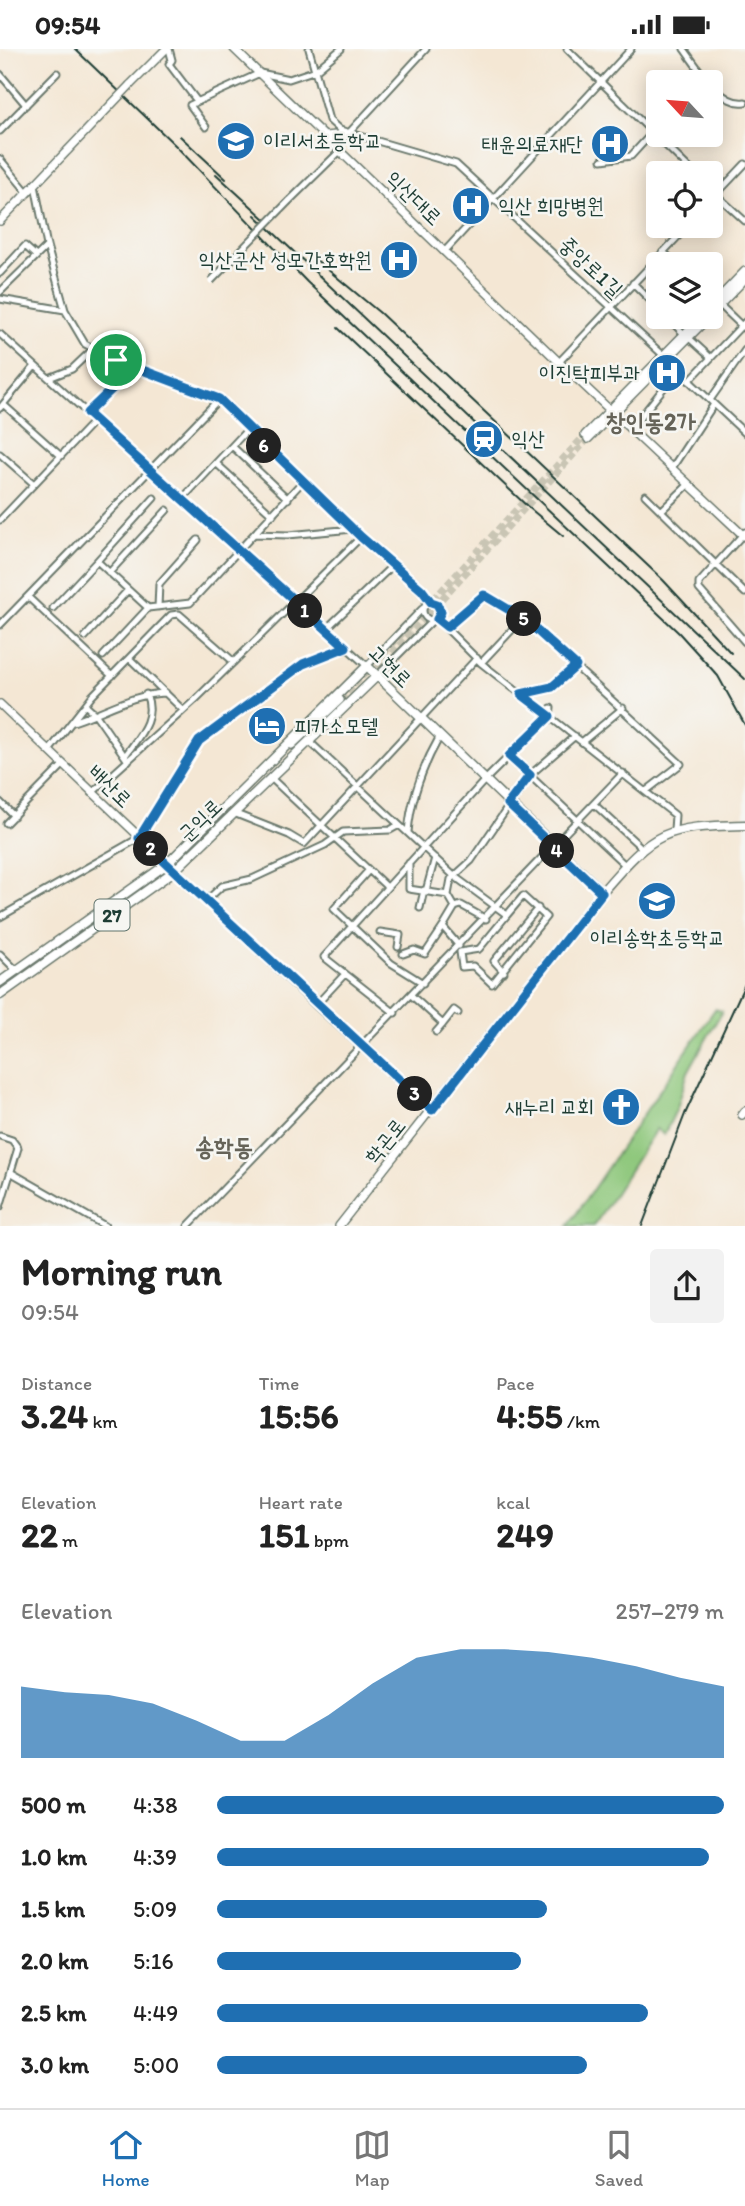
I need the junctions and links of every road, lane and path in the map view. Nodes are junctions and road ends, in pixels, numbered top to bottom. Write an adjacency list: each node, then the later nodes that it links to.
1 (167, 49): 15 (street); 30 (street, bridge)
2 (234, 49): 12 (street, 익산대로)
3 (309, 49): 10 (street)
4 (341, 49): 10 (street)
5 (426, 49): 21 (street)
6 (567, 49): 14 (street)
7 (631, 49): 9 (street)
8 (684, 49): 16 (street)
9 (624, 52): 14 (street)
10 (316, 70): 12 (street); 21 (street)
11 (57, 73): 17 (street)
12 (260, 73): 15 (street); 22 (street, 익산대로)
13 (0, 75): 17 (street)
14 (601, 82): 19 (street); 33 (street)
15 (197, 101): 18 (street)
16 (745, 102)
17 (26, 105): 20 (street)
18 (206, 127)
19 (646, 127)
20 (0, 131)
21 (347, 134): 22 (street); 25 (street); 33 (street, 중앙로1길)
22 (325, 136): 25 (street, 익산대로)
23 (646, 140): 27 (street)
24 (667, 147): 28 (street)
25 (338, 149): 39 (street, 익산대로); 46 (street, bridge)
26 (0, 159): 32 (street)
27 (602, 160)
28 (681, 161)
29 (745, 165): 31 (street)
30 (36, 185): 32 (street); 38 (street)
31 (723, 189)
32 (28, 193): 35 (street)
33 (495, 197): 39 (street); 54 (street, 중앙로1길)
34 (723, 201): 36 (street)
35 (0, 221)
36 (745, 221)
37 (676, 238): 40 (street)
38 (47, 246): 41 (street); 55 (street)
39 (444, 252): 67 (street, 익산대로)
40 (663, 252)
41 (36, 256): 44 (street); 48 (street)
42 (646, 270): 47 (street)
43 (745, 271): 49 (street)
44 (0, 272)
45 (745, 279): 50 (street)
46 (211, 281)
47 (633, 283): 51 (street); 54 (street)
48 (0, 292)
49 (723, 293)
50 (723, 295)
51 (646, 296)
52 (0, 299): 55 (street)
53 (723, 306): 56 (street)
54 (610, 307): 64 (street, 중앙로1길); 67 (street)
55 (65, 310): 62 (street)
56 (744, 326): 65 (street)
57 (679, 329): 61 (street)
58 (692, 329): 61 (street)
59 (694, 329): 61 (street)
60 (0, 334): 68 (street, 고현로)
61 (686, 336): 64 (street); 65 (street)
62 (93, 349): 66 (street); 70 (street)
63 (745, 351): 73 (street)
64 (666, 358): 69 (street, 중앙로1길); 75 (street)
65 (711, 358): 71 (street)
66 (116, 360): 72 (street); 76 (street)
67 (559, 362): 75 (street, 익산대로)
68 (35, 366): 70 (street, 고현로); 74 (street)
69 (678, 370): 71 (street, 중앙로1길); 78 (street)
70 (49, 378): 76 (street, 고현로)
71 (689, 381): 73 (street, 중앙로1길)
72 (219, 399): 79 (street); 87 (street)
73 (712, 402): 80 (street, 중앙로1길); 86 (street)
74 (2, 406): 84 (street)
75 (612, 412): 78 (street, 익산대로); 81 (street)
76 (87, 413): 77 (street, 고현로)
77 (95, 420): 84 (street); 87 (street, 고현로)
78 (631, 429): 86 (street, 익산대로)
79 (247, 430): 82 (street); 88 (street)
80 (745, 433)
81 (587, 437)
82 (232, 446): 85 (street); 94 (street)
83 (0, 454): 89 (street)
84 (61, 456): 89 (street)
85 (217, 464): 93 (street); 97 (street)
86 (672, 468): 90 (street, 익산대로)
87 (152, 469): 93 (street, 고현로); 111 (street)
88 (303, 481): 94 (street); 99 (street)
89 (34, 484): 98 (street)
90 (689, 484): 96 (street); 101 (street, 익산대로)
91 (645, 495): 96 (street)
92 (154, 498): 105 (street)
93 (183, 498): 104 (street, 고현로)
94 (288, 499): 97 (street)
95 (167, 510): 108 (street)
96 (660, 511): 107 (street)
97 (273, 515): 100 (street)
98 (0, 520)
99 (353, 529): 100 (street); 102 (street)
100 (254, 534): 104 (street)
101 (744, 535): 107 (street)
102 (361, 537): 106 (street); 112 (street)
103 (198, 540): 114 (street)
104 (238, 551): 112 (street, 고현로); 114 (street)
105 (97, 561): 108 (street); 115 (street)
106 (393, 565): 113 (street); 122 (street)
107 (715, 565): 110 (street); 124 (street)
108 (109, 573): 109 (street)
109 (128, 590): 116 (street); 123 (street)
110 (745, 593)
111 (27, 597): 120 (street); 134 (street)
112 (295, 602): 122 (street, 고현로); 130 (street)
113 (431, 602): 117 (street); 119 (street)
114 (158, 607): 116 (street)
115 (53, 608)
116 (148, 608): 126 (street)
117 (422, 609): 119 (street); 127 (street)
118 (523, 618): 121 (street); 129 (street); 132 (street)
119 (435, 619): 121 (street); 133 (street)
120 (0, 625)
121 (447, 627): 129 (street)
122 (326, 629): 125 (street, 고현로)
123 (85, 638)
124 (745, 642)
125 (346, 647): 131 (street, 고현로); 177 (street)
126 (103, 656)
127 (376, 657): 131 (street); 133 (street)
128 (129, 658): 130 (street); 134 (street); 136 (street)
129 (479, 660): 138 (street); 147 (street)
130 (234, 661): 144 (street)
131 (367, 666): 135 (main road, 고현로); 139 (main road, 27)
132 (576, 666): 138 (street); 143 (street)
133 (387, 667): 135 (street)
134 (112, 676): 141 (street)
135 (377, 676): 139 (main road, 27); 147 (main road, 고현로)
136 (166, 693): 137 (street); 144 (street)
137 (146, 694): 145 (street); 155 (street)
138 (521, 694): 146 (street)
139 (343, 701): 152 (main road, 27); 171 (main road, 27)
140 (0, 704): 153 (street, 배산로)
141 (85, 705): 145 (street); 148 (street)
142 (551, 708): 146 (street)
143 (623, 708): 151 (street); 162 (street)
144 (183, 711): 155 (street)
145 (96, 715): 148 (street); 155 (street)
146 (550, 716): 149 (street); 154 (street)
147 (419, 719): 150 (main road, 고현로); 161 (street)
148 (71, 723): 153 (street)
149 (575, 736): 151 (street); 158 (street)
150 (439, 738): 160 (main road, 고현로); 176 (street)
151 (583, 741): 157 (street)
152 (310, 743): 159 (main road, 27); 161 (street)
153 (49, 751): 156 (street, 배산로)
154 (509, 756): 158 (street); 160 (street)
155 (127, 759): 163 (street)
156 (63, 765): 163 (street, 배산로); 168 (street, 배산로)
157 (623, 773): 162 (street); 166 (street)
158 (530, 775): 165 (street); 169 (street)
159 (272, 779): 167 (main road, 27); 174 (street)
160 (484, 782): 165 (main road, 고현로); 180 (street)
161 (357, 786): 172 (street); 174 (street)
162 (646, 790): 175 (street)
163 (92, 793): 177 (street, 배산로)
164 (0, 802): 168 (street)
165 (508, 804): 179 (main road, 고현로); 187 (street)
166 (595, 804): 169 (street); 181 (street)
167 (236, 814): 171 (main road, 27); 174 (street, 군익로)
168 (13, 816): 170 (street, 배산로)
169 (580, 820): 179 (street); 184 (street)
170 (6, 823)
171 (215, 825): 185 (main road, 군익로 / 27)
172 (400, 825): 176 (street); 178 (street)
173 (745, 825): 175 (main road, 학곤로)
174 (321, 826): 178 (street)
175 (674, 830): 181 (main road, 학곤로)
176 (408, 832): 180 (street)
177 (139, 838): 185 (street, 배산로); 198 (street)
178 (335, 838): 186 (street); 192 (street)
179 (553, 847): 190 (main road, 고현로); 194 (street)
180 (424, 848): 182 (street); 183 (street)
181 (643, 849): 184 (main road, 학곤로)
182 (435, 858): 187 (street); 189 (street)
183 (409, 863): 188 (street); 189 (street)
184 (625, 865): 190 (main road, 학곤로)
185 (171, 867): 192 (street, 배산로); 207 (main road, 군익로 / 27); 212 (main road, 군익로 / 27)
186 (369, 870): 188 (street); 200 (street)
187 (454, 876): 191 (street); 194 (street)
188 (387, 887): 200 (street)
189 (425, 890): 191 (street); 195 (street)
190 (602, 893): 220 (street, 학곤로)
191 (447, 895): 193 (street)
192 (206, 901): 214 (street, 배산로)
193 (455, 907): 199 (street); 201 (street)
194 (498, 907): 197 (street); 199 (street)
195 (420, 908)
196 (538, 908): 197 (street); 208 (street); 208 (street)
197 (507, 915): 208 (street)
198 (0, 917)
199 (486, 919): 204 (street)
200 (352, 925): 209 (street); 211 (street)
201 (443, 927): 204 (street); 206 (street)
202 (380, 932): 203 (street)
203 (398, 947)
204 (459, 947): 211 (street)
205 (0, 954): 207 (street)
206 (403, 954)
207 (17, 971): 210 (main road, 군익로 / 27)
208 (504, 971)
209 (344, 975): 214 (street); 215 (street)
210 (0, 982)
211 (423, 983): 213 (street)
212 (0, 995)
213 (412, 996): 215 (street); 217 (street)
214 (316, 1005): 219 (street, 배산로)
215 (395, 1013): 219 (street)
216 (458, 1013): 217 (street)
217 (443, 1024): 218 (street)
218 (436, 1032)
219 (362, 1046): 220 (street, 배산로); 225 (street)
220 (432, 1110): 226 (street, 학곤로)
221 (0, 1136): 222 (street)
222 (12, 1173): 223 (street); 224 (street)
223 (0, 1207)
224 (105, 1226)
225 (188, 1226)
226 (339, 1226)

